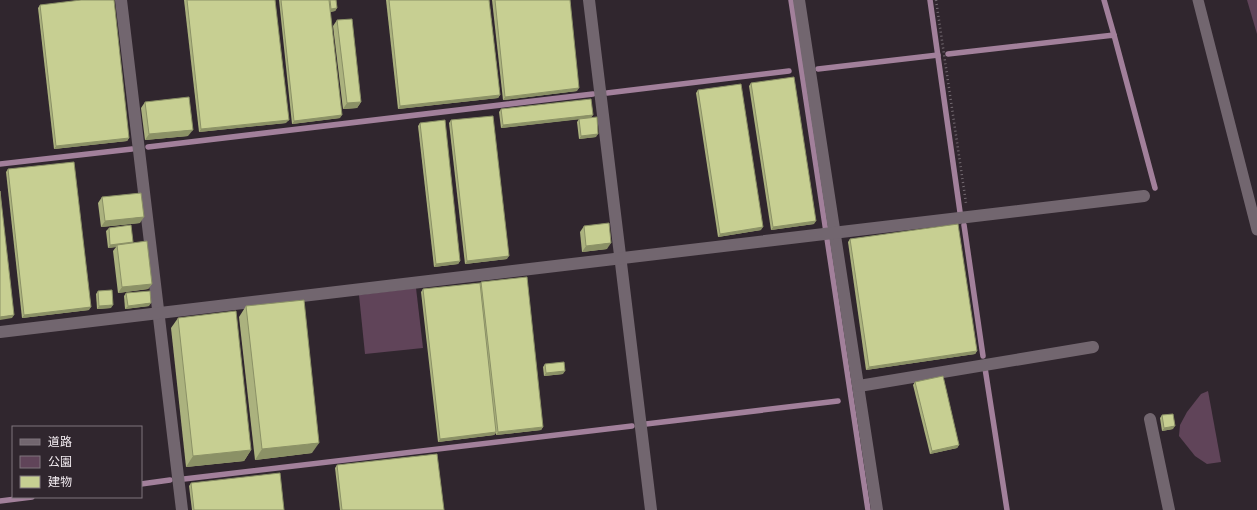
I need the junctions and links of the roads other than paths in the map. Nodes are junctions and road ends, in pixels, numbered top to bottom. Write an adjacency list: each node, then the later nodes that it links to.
1 (121, 0): 9 (street)
2 (589, 0): 8 (street)
3 (799, 0): 7 (street)
4 (1198, 0): 6 (lane)
5 (1144, 196): 7 (street)
6 (1257, 230)
7 (829, 234): 8 (street); 12 (street)
8 (620, 259): 9 (street); 15 (street)
9 (158, 314): 10 (street); 14 (street)
10 (0, 332)
11 (1093, 347): 12 (street)
12 (859, 386): 16 (street)
13 (1150, 419): 17 (street)
14 (182, 510)
15 (651, 510)
16 (877, 510)
17 (1169, 510)

